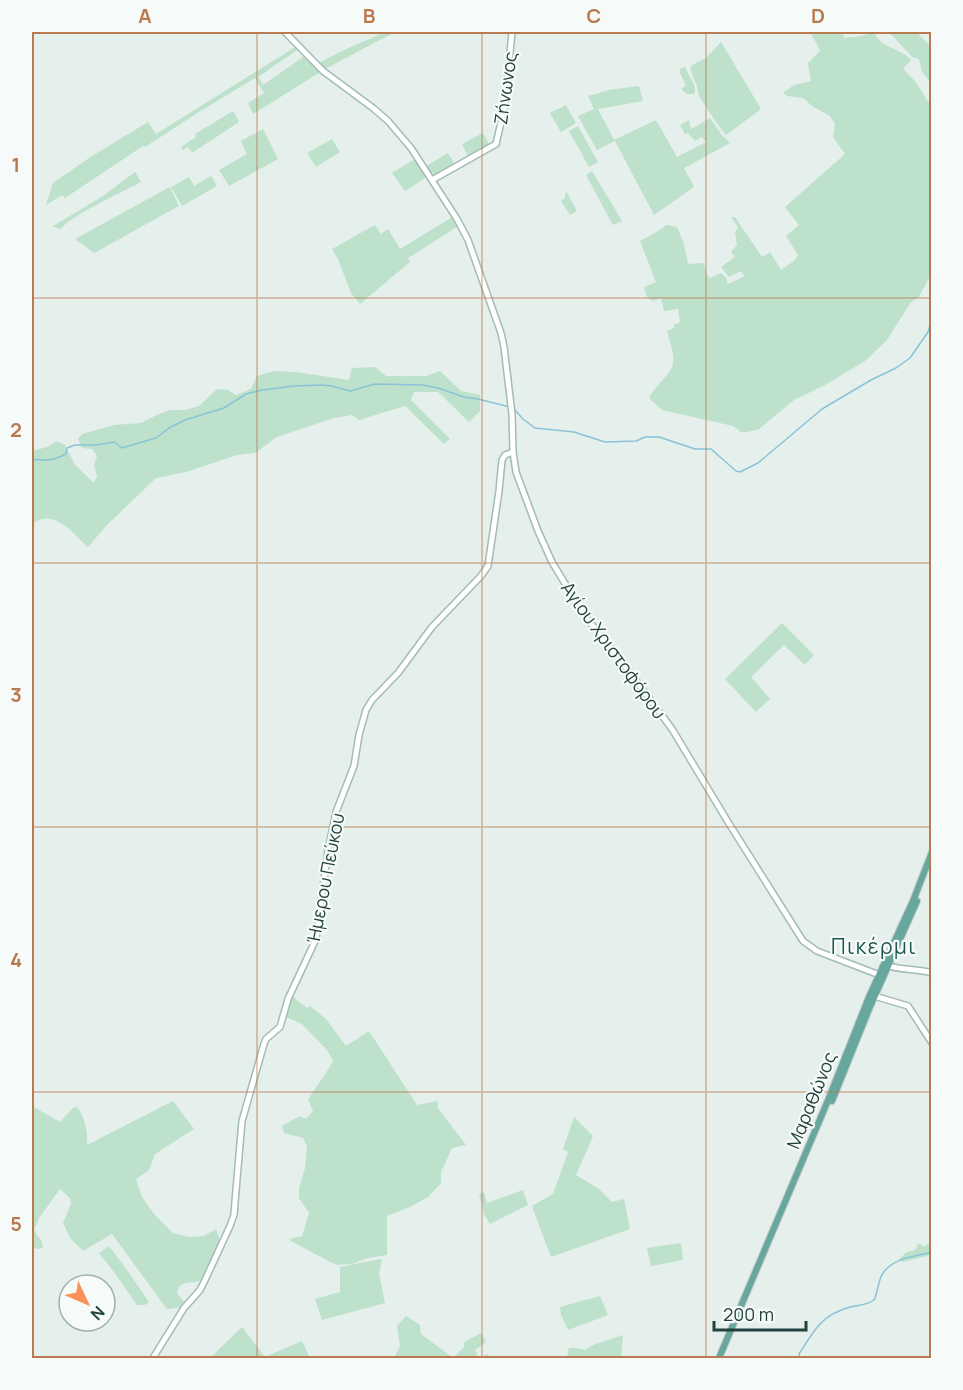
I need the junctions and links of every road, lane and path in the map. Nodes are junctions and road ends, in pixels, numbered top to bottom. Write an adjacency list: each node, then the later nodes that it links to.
1 (285, 32): 3 (street, Αγίου Χριστοφόρου)
2 (512, 32): 3 (street, Ζήνωνος)
3 (432, 180): 4 (street, Αγίου Χριστοφόρου)
4 (513, 453): 9 (street, Αγίου Χριστοφόρου); 12 (street, Ήμερου Πεύκου)
5 (932, 852): 7 (main road, Μαραθώνος)
6 (932, 864): 7 (main road, Μαραθώνος)
7 (887, 963): 8 (street); 9 (main road, Μαραθώνος)
8 (932, 973)
9 (881, 976): 10 (main road, Μαραθώνος)
10 (872, 996): 11 (street); 13 (main road, Μαραθώνος)
11 (932, 1043)
12 (153, 1359)
13 (721, 1359)

